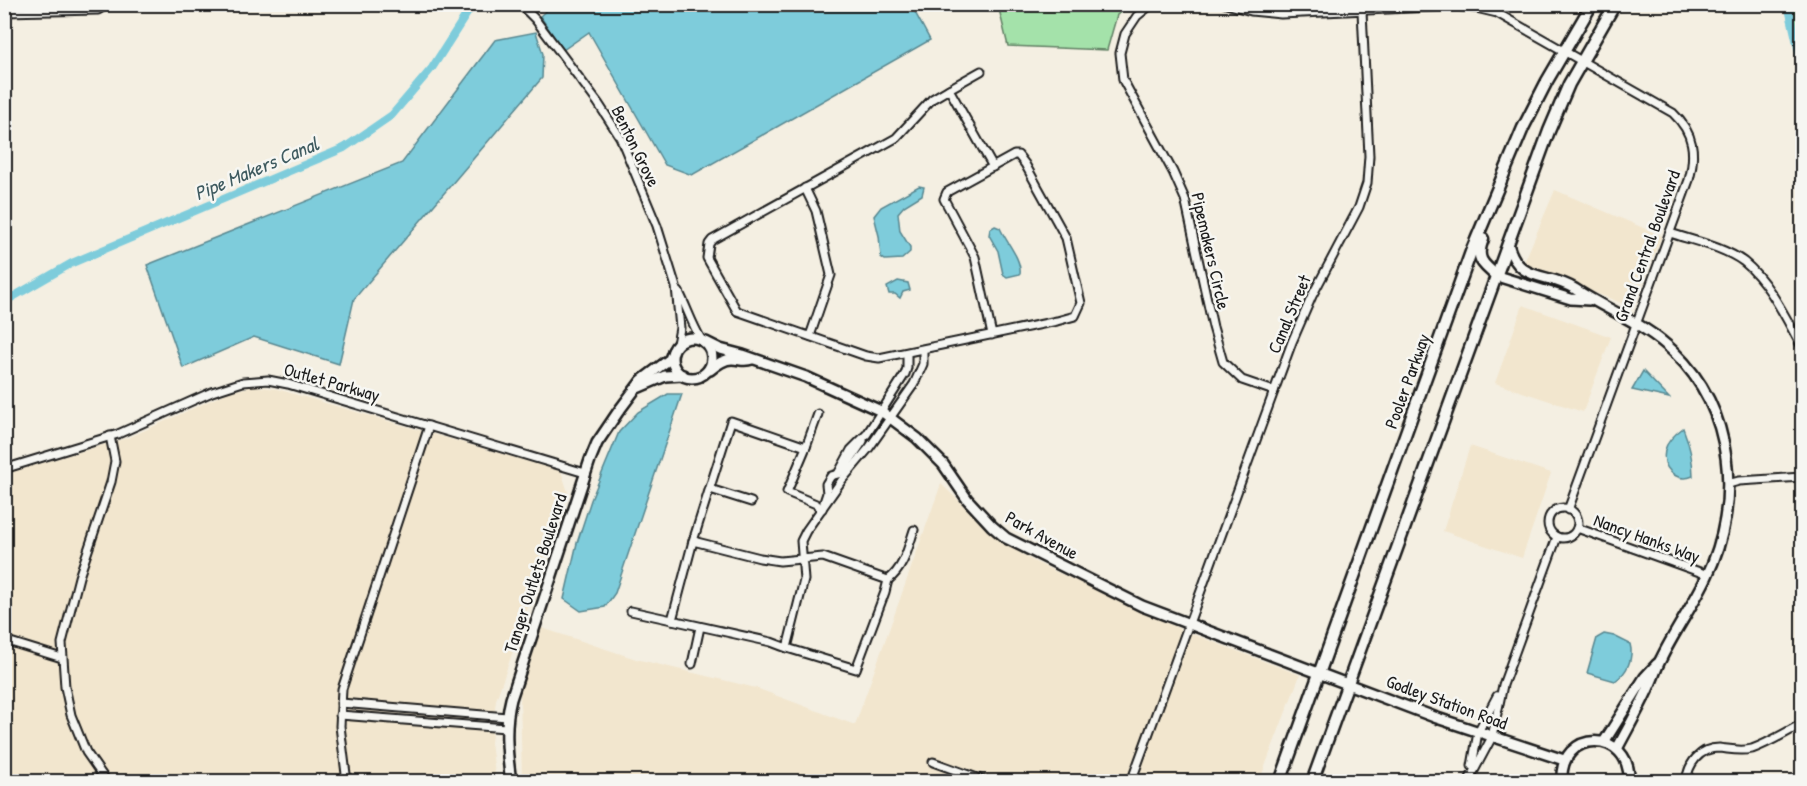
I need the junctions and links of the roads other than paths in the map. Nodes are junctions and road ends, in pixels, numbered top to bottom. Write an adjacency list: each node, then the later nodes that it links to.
1 (108, 4): 8 (street)
2 (520, 4): 19 (street, Benton Grove)
3 (1152, 4): 33 (street, Pipemakers Circle)
4 (1226, 4): 7 (street)
5 (1592, 4): 9 (main road, Pooler Parkway)
6 (1615, 4): 10 (main road)
7 (1362, 11): 9 (street); 33 (street, Canal Street)
8 (4, 12)
9 (1564, 51): 10 (street, Grand Central Boulevard); 13 (main road, Pooler Parkway)
10 (1581, 62): 16 (street, Grand Central Boulevard); 17 (main road)
11 (981, 71): 12 (street)
12 (949, 89): 14 (street); 15 (street)
13 (1510, 157): 18 (main road); 64 (main road, Pooler Parkway)
14 (993, 167): 22 (street); 22 (street)
15 (804, 188): 23 (street); 23 (street)
16 (1670, 233): 21 (street, Grand Central Boulevard); 26 (street)
17 (1508, 244): 18 (main road); 20 (street)
18 (1497, 276): 20 (street); 65 (main road)
19 (676, 287): 24 (street, Benton Grove); 25 (street, Benton Grove)
20 (1591, 300): 21 (street)
21 (1636, 322): 43 (street); 47 (street, Grand Central Boulevard)
22 (992, 335): 27 (street)
23 (810, 336): 28 (street)
24 (704, 341): 25 (street); 29 (street, Park Avenue); 30 (street)
25 (675, 347): 31 (street); 32 (street, Tanger Outlets Boulevard)
26 (1803, 347)
27 (923, 350): 28 (street); 36 (street)
28 (907, 353): 34 (street)
29 (752, 359): 30 (street, Park Avenue); 34 (street, Park Avenue)
30 (708, 371): 31 (street)
31 (683, 375): 32 (street)
32 (638, 388): 41 (street, Tanger Outlets Boulevard)
33 (1274, 391): 57 (street, Canal Street)
34 (881, 411): 36 (street, Park Avenue); 46 (street)
35 (818, 414): 39 (street)
36 (891, 418): 46 (street); 57 (street, Park Avenue)
37 (429, 426): 38 (street, Outlet Parkway); 41 (street, Outlet Parkway); 67 (street)
38 (110, 436): 40 (street, Outlet Parkway); 61 (street)
39 (806, 447): 44 (street); 46 (street)
40 (4, 469)
41 (585, 473): 69 (street, Tanger Outlets Boulevard)
42 (1803, 477): 43 (street)
43 (1728, 484): 53 (street)
44 (710, 489): 45 (street); 51 (street)
45 (751, 502)
46 (823, 507): 52 (street)
47 (1568, 510): 48 (street); 50 (street)
48 (1577, 528): 50 (street); 53 (street, Nancy Hanks Way)
49 (914, 530): 54 (street)
50 (1557, 537): 66 (street)
51 (693, 542): 52 (street); 56 (street)
52 (803, 560): 54 (street); 60 (street)
53 (1708, 575): 62 (street)
54 (888, 580): 60 (street)
55 (631, 611): 56 (street)
56 (672, 620): 58 (street)
57 (1189, 623): 64 (street, Park Avenue); 83 (street, Canal Street)
58 (700, 627): 60 (street); 63 (street)
59 (4, 640): 61 (street)
60 (787, 648)
61 (62, 658): 79 (street)
62 (1660, 660): 74 (street); 75 (street)
63 (692, 664)
64 (1320, 672): 65 (street, Godley Station Road); 84 (main road, Pooler Parkway)
65 (1348, 684): 72 (street, Godley Station Road); 85 (main road)
66 (1503, 685): 72 (street); 73 (street)
67 (341, 703): 68 (street); 69 (street)
68 (340, 715): 71 (street); 80 (street)
69 (507, 717): 71 (street, Tanger Outlets Boulevard)
70 (1803, 724): 89 (street)
71 (506, 728): 81 (street, Tanger Outlets Boulevard)
72 (1478, 732): 73 (street, Godley Station Road); 78 (street)
73 (1492, 737): 76 (street, Godley Station Road); 78 (street)
74 (1604, 742): 75 (street); 76 (street)
75 (1617, 749): 88 (street)
76 (1564, 760): 87 (street)
77 (933, 762): 82 (street)
78 (1471, 773): 86 (street)
79 (107, 782)
80 (347, 782)
81 (512, 782)
82 (988, 782)
83 (1131, 782)
84 (1280, 782)
85 (1312, 782)
86 (1468, 782)
87 (1562, 782)
88 (1629, 782)
89 (1686, 782)

